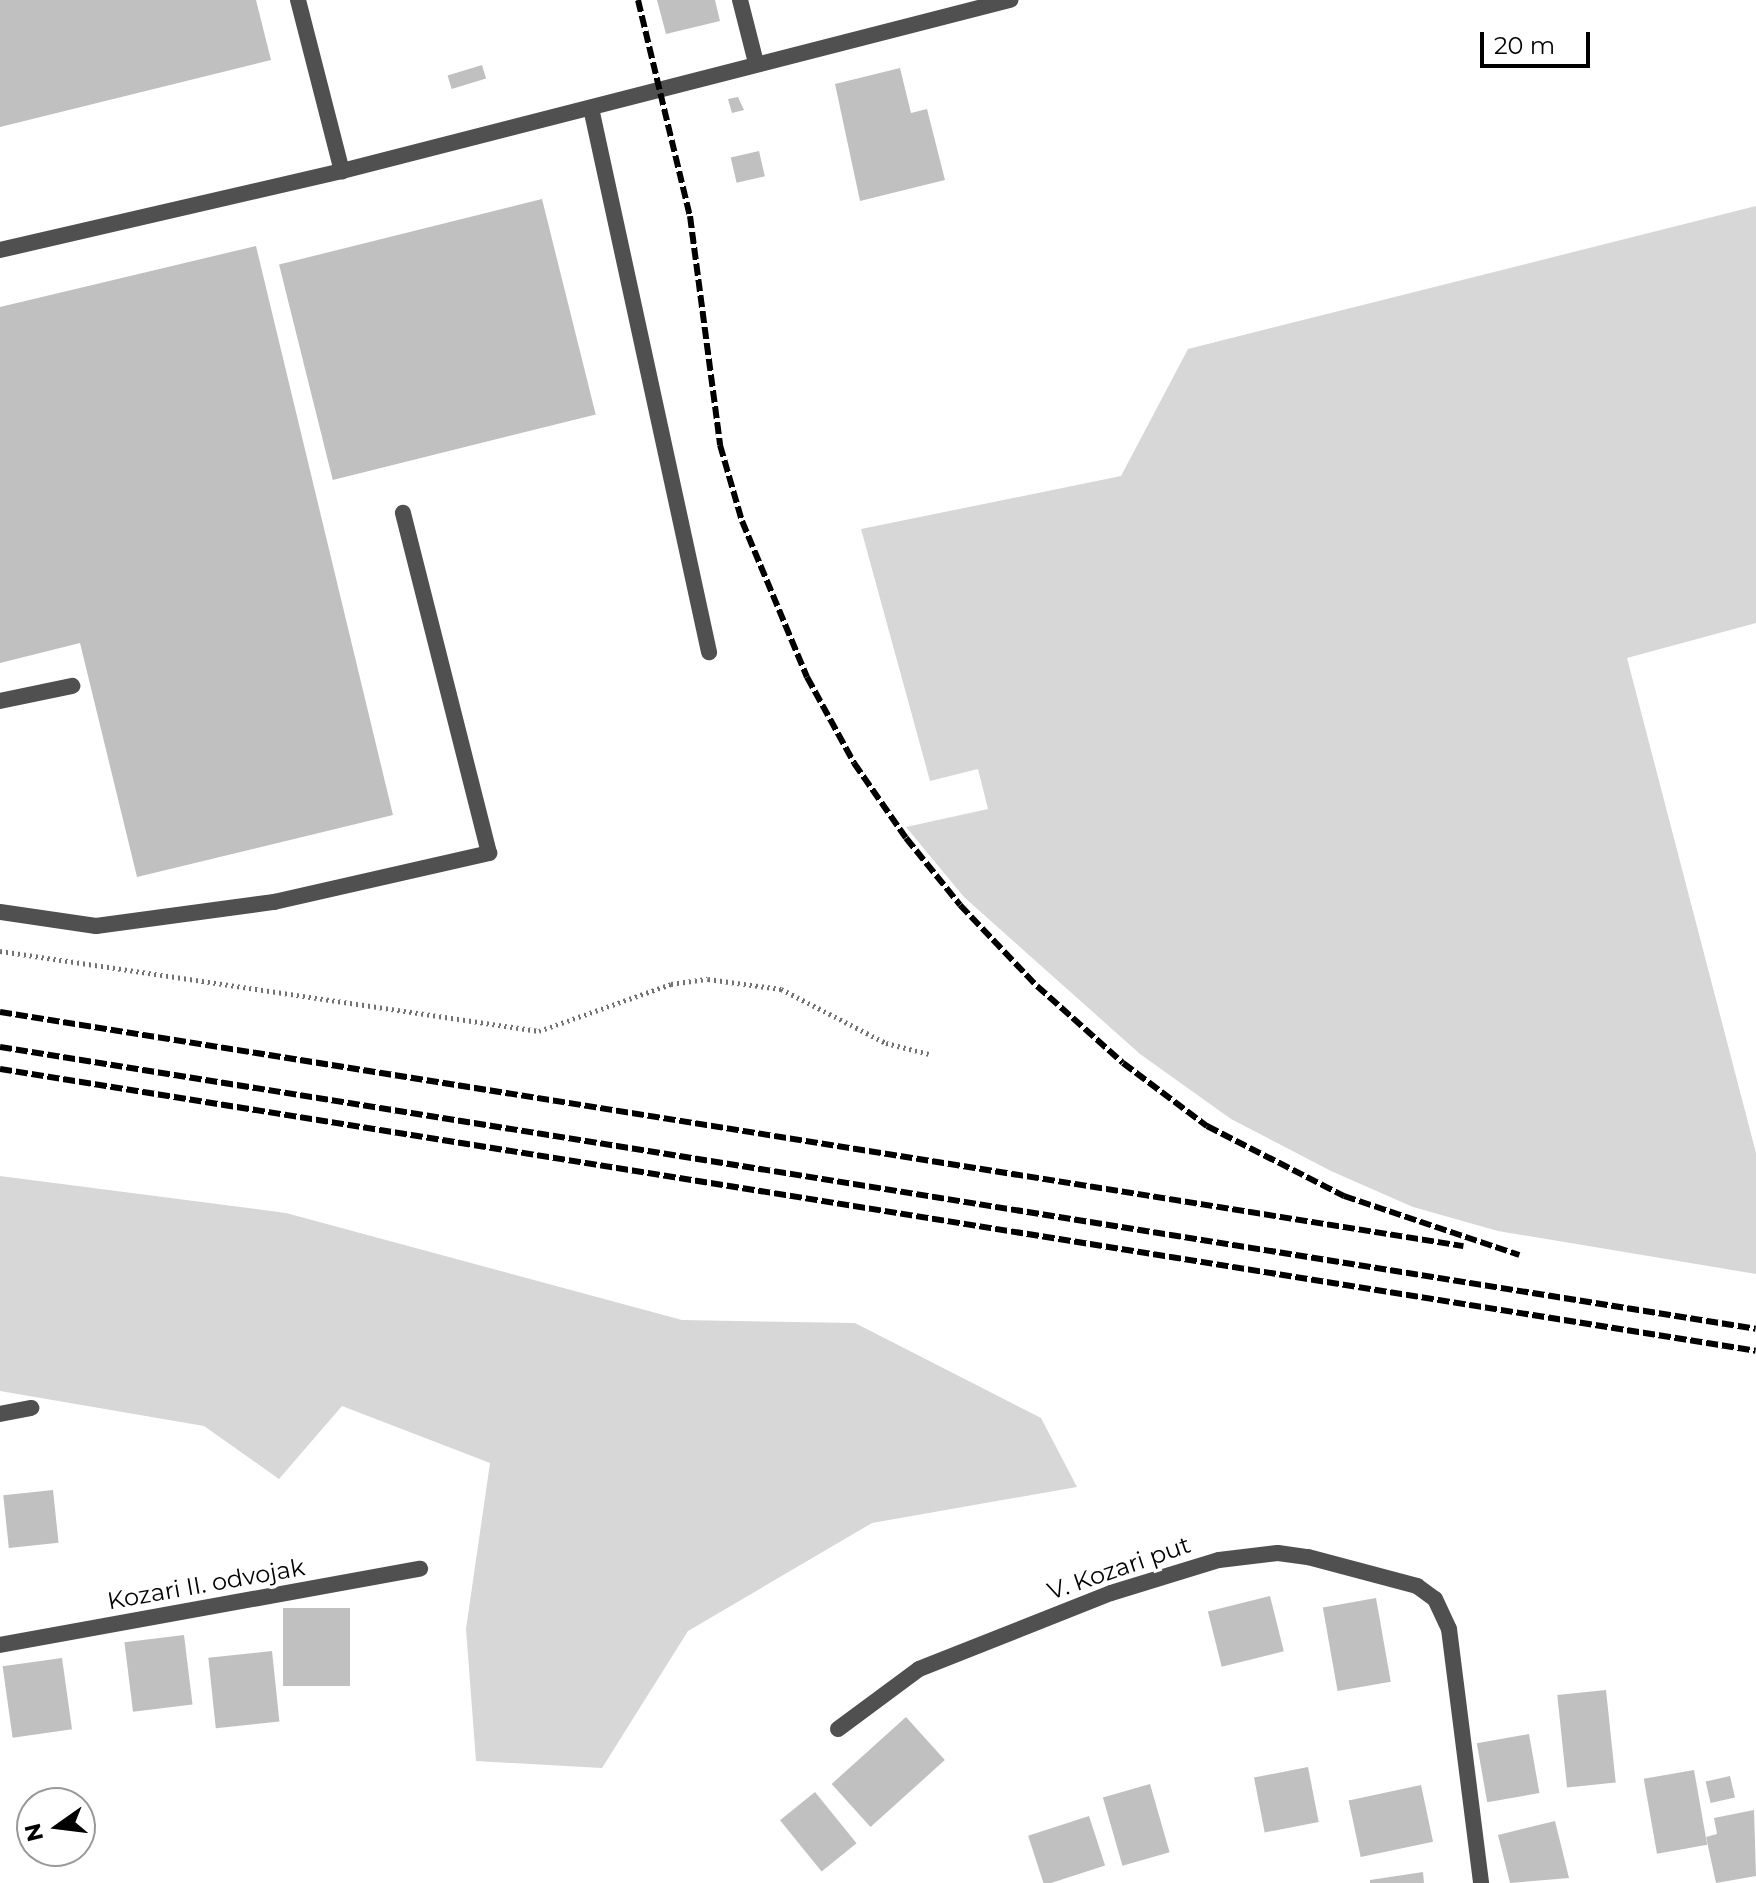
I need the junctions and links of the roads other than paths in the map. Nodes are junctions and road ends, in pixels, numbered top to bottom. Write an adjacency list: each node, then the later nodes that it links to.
1 (298, 0): 6 (street)
2 (740, 0): 4 (street)
3 (1010, 0): 4 (street)
4 (756, 63): 5 (street)
5 (591, 108): 6 (street); 9 (street)
6 (342, 171): 7 (street)
7 (0, 250)
8 (403, 513): 12 (street)
9 (709, 652)
10 (72, 686): 11 (street)
11 (0, 701)
12 (0, 912)
13 (31, 1408): 14 (street)
14 (0, 1414)
15 (420, 1569): 16 (street, Kozari II. odvojak)
16 (0, 1645)
17 (838, 1729): 18 (street, V. Kozari put)
18 (1481, 1883)

